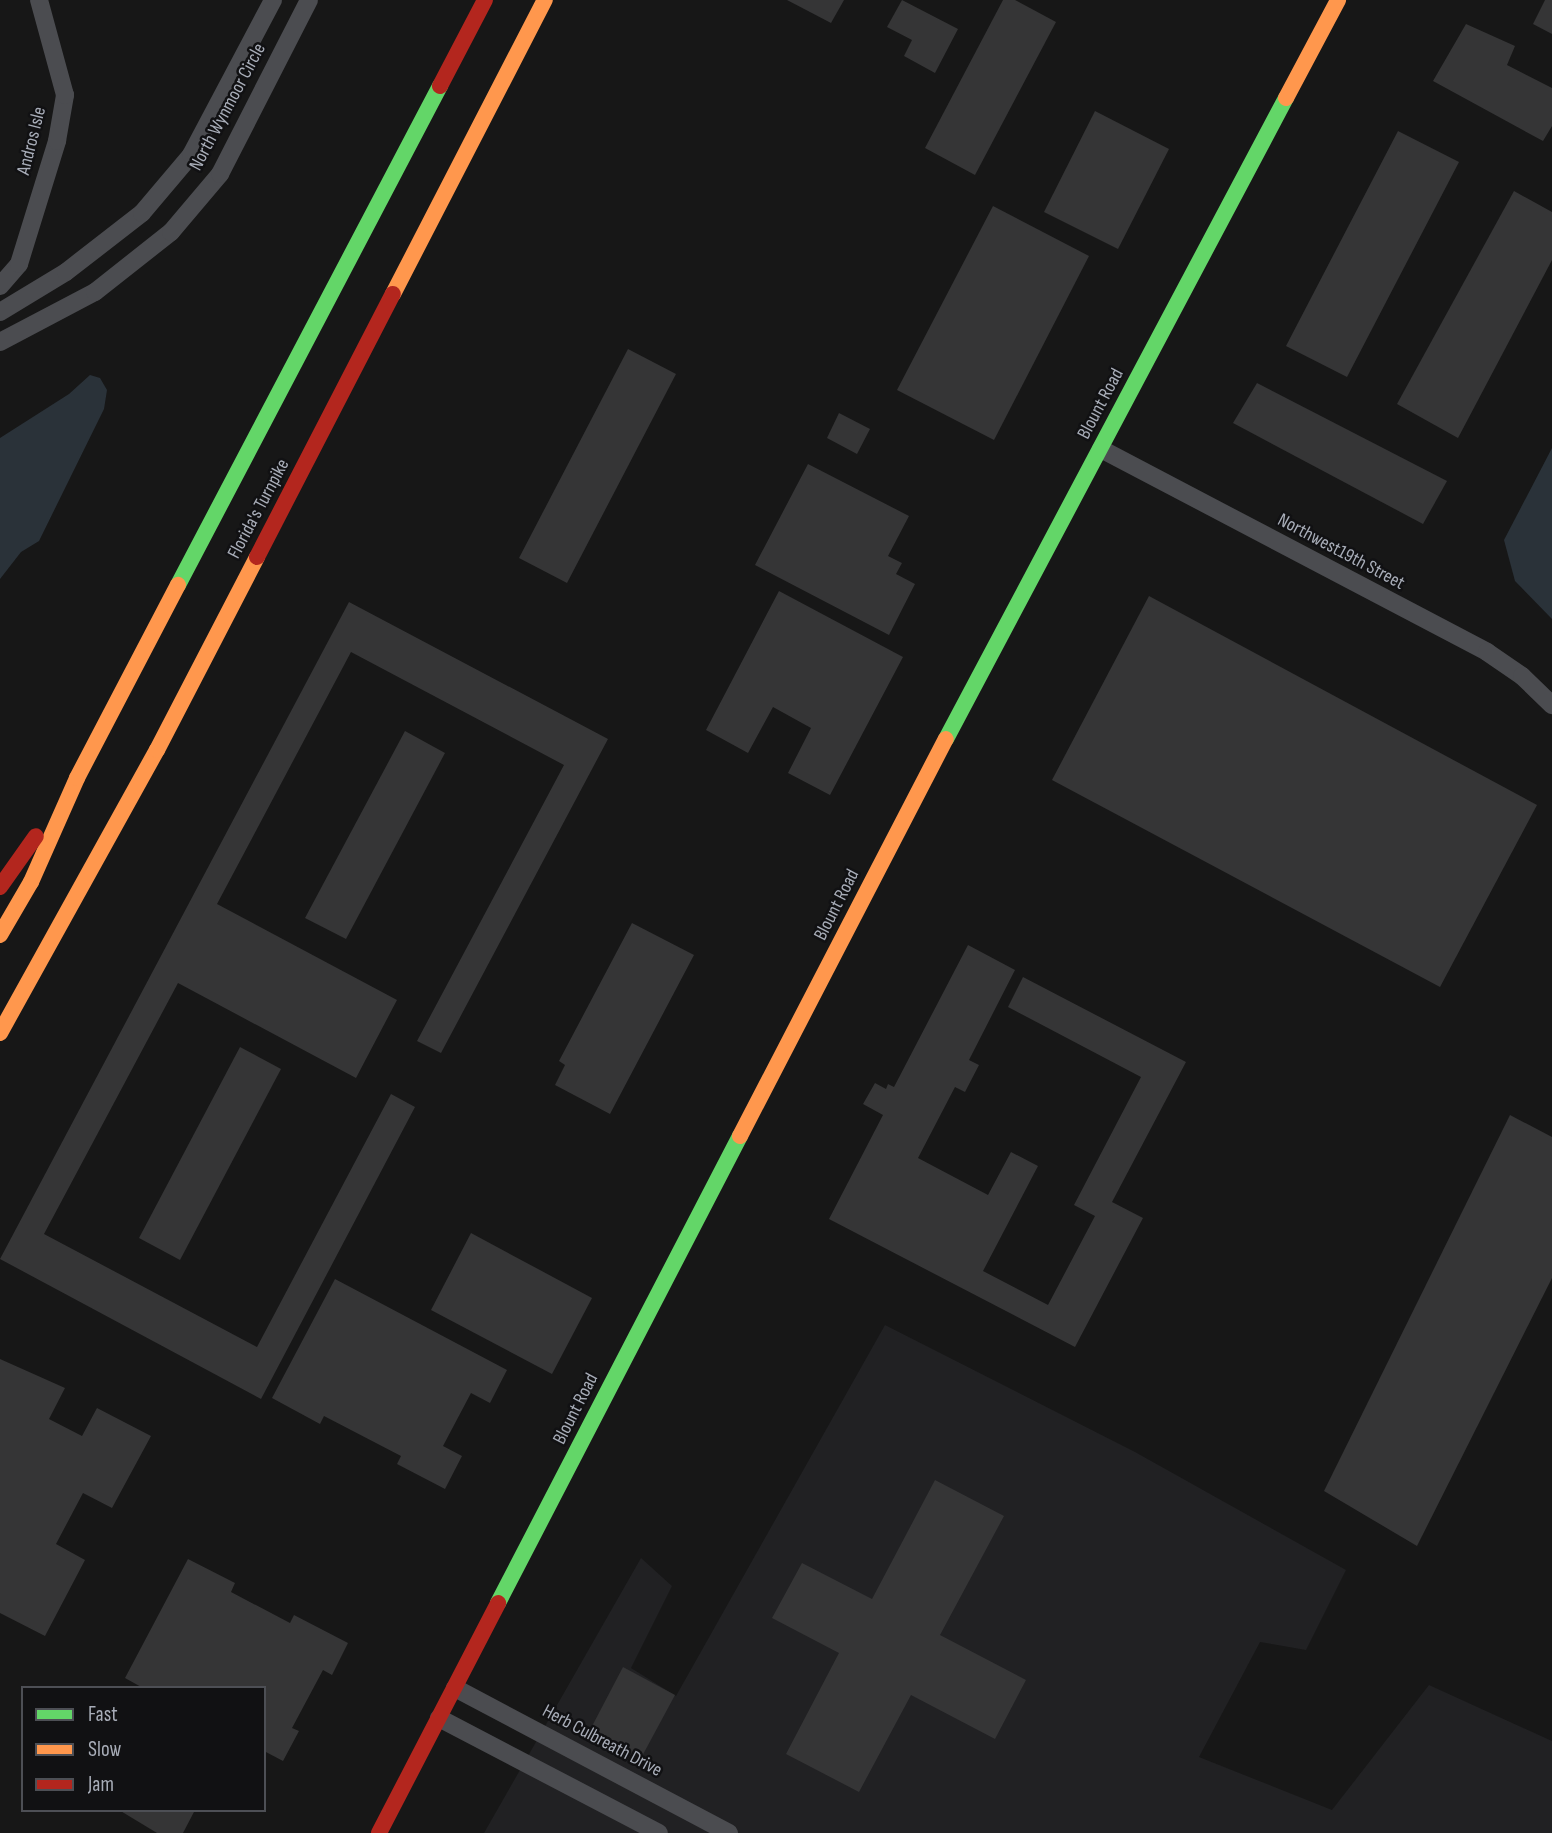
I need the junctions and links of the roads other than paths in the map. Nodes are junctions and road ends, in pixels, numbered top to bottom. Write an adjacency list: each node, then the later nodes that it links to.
1 (39, 0): 7 (street, Andros Isle)
2 (273, 0): 8 (street, North Wynmoor Circle)
3 (309, 0): 9 (street, North Wynmoor Circle)
4 (485, 0): 12 (main road, Florida's Turnpike)
5 (545, 0): 15 (main road, Florida's Turnpike)
6 (1338, 0): 10 (main road, Blount Road)
7 (0, 286)
8 (0, 312)
9 (0, 342)
10 (1101, 449): 11 (street, Northwest19th Street); 16 (main road, Blount Road)
11 (1552, 705)
12 (77, 778): 13 (main road); 14 (main road, Florida's Turnpike)
13 (0, 887)
14 (0, 935)
15 (0, 1033)
16 (455, 1688): 17 (main road, Blount Road); 20 (street, Herb Culbreath Drive)
17 (439, 1718): 18 (main road, Blount Road); 19 (street)
18 (379, 1833)
19 (659, 1833)
20 (729, 1833)

